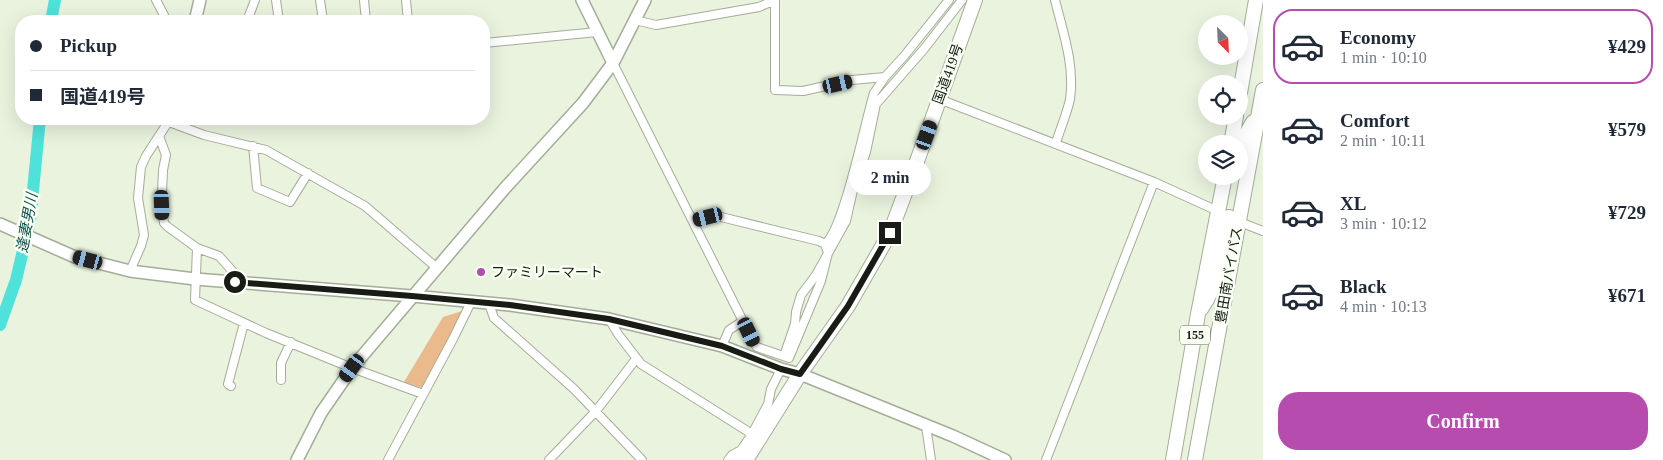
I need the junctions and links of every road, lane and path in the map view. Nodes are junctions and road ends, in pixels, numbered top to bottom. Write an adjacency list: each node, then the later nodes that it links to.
1 (156, 0): 16 (street)
2 (200, 0): 17 (street)
3 (255, 0): 18 (street)
4 (276, 0): 19 (street)
5 (320, 0): 20 (street)
6 (364, 0): 21 (street)
7 (406, 0): 22 (street)
8 (582, 0): 24 (street)
9 (645, 0): 23 (street)
10 (775, 0): 23 (street); 28 (street)
11 (949, 0): 28 (street)
12 (962, 0): 48 (street)
13 (975, 0): 30 (highway, 国道419号)
14 (1056, 0): 36 (street)
15 (1256, 0): 27 (highway)
16 (164, 15)
17 (196, 15)
18 (249, 15)
19 (278, 15)
20 (322, 15)
21 (365, 15)
22 (407, 15)
23 (635, 20): 26 (street)
24 (597, 32): 25 (street); 26 (street)
25 (490, 42)
26 (613, 63): 43 (street); 49 (street)
27 (1243, 75)
28 (885, 77): 46 (street)
29 (1263, 90): 31 (highway, 豊田南バイパス / 155)
30 (940, 99): 36 (street); 65 (highway, 国道419号)
31 (1259, 110): 34 (highway); 42 (highway, 豊田南バイパス / 155)
32 (167, 125): 35 (street)
33 (181, 125): 37 (street)
34 (1245, 135)
35 (159, 136): 47 (street); 50 (street)
36 (1056, 143): 39 (street)
37 (253, 146): 38 (street); 38 (street)
38 (308, 173): 49 (street)
39 (1154, 182): 42 (street); 81 (street)
40 (1226, 185): 42 (highway, 豊田南バイパス / 155)
41 (1232, 185): 42 (highway)
42 (1228, 216): 45 (street); 82 (highway, 豊田南バイパス / 155); 83 (highway, 豊田南バイパス / 155)
43 (694, 220): 46 (street); 57 (street)
44 (0, 224): 50 (street)
45 (1263, 231)
46 (825, 244): 48 (street)
47 (197, 248): 51 (street); 52 (street)
48 (828, 253): 61 (street); 61 (street)
49 (437, 268): 53 (street)
50 (130, 271): 52 (street)
51 (235, 274)
52 (195, 279): 53 (street); 58 (street)
53 (412, 296): 54 (street); 63 (street)
54 (471, 302): 55 (street); 68 (street)
55 (489, 304): 56 (street); 69 (street)
56 (609, 319): 60 (street); 62 (street)
57 (743, 321): 60 (street); 61 (street)
58 (244, 323): 59 (street); 67 (street)
59 (291, 342): 63 (street); 66 (street)
60 (722, 346): 64 (street)
61 (784, 356)
62 (636, 359): 69 (street); 71 (street)
63 (352, 368): 68 (street); 73 (street)
64 (781, 369): 65 (street); 71 (street)
65 (800, 374): 70 (street); 71 (highway, 国道419号)
66 (281, 380)
67 (231, 386)
68 (423, 394): 74 (street)
69 (596, 411): 75 (street); 76 (street)
70 (926, 426): 79 (street); 80 (street)
71 (756, 436): 72 (highway, 国道419号); 77 (street)
72 (749, 455): 78 (street)
73 (297, 460)
74 (388, 460)
75 (549, 460)
76 (642, 460)
77 (728, 460)
78 (736, 460)
79 (931, 460)
80 (1005, 460)
81 (1046, 460)
82 (1172, 460)
83 (1195, 460)

